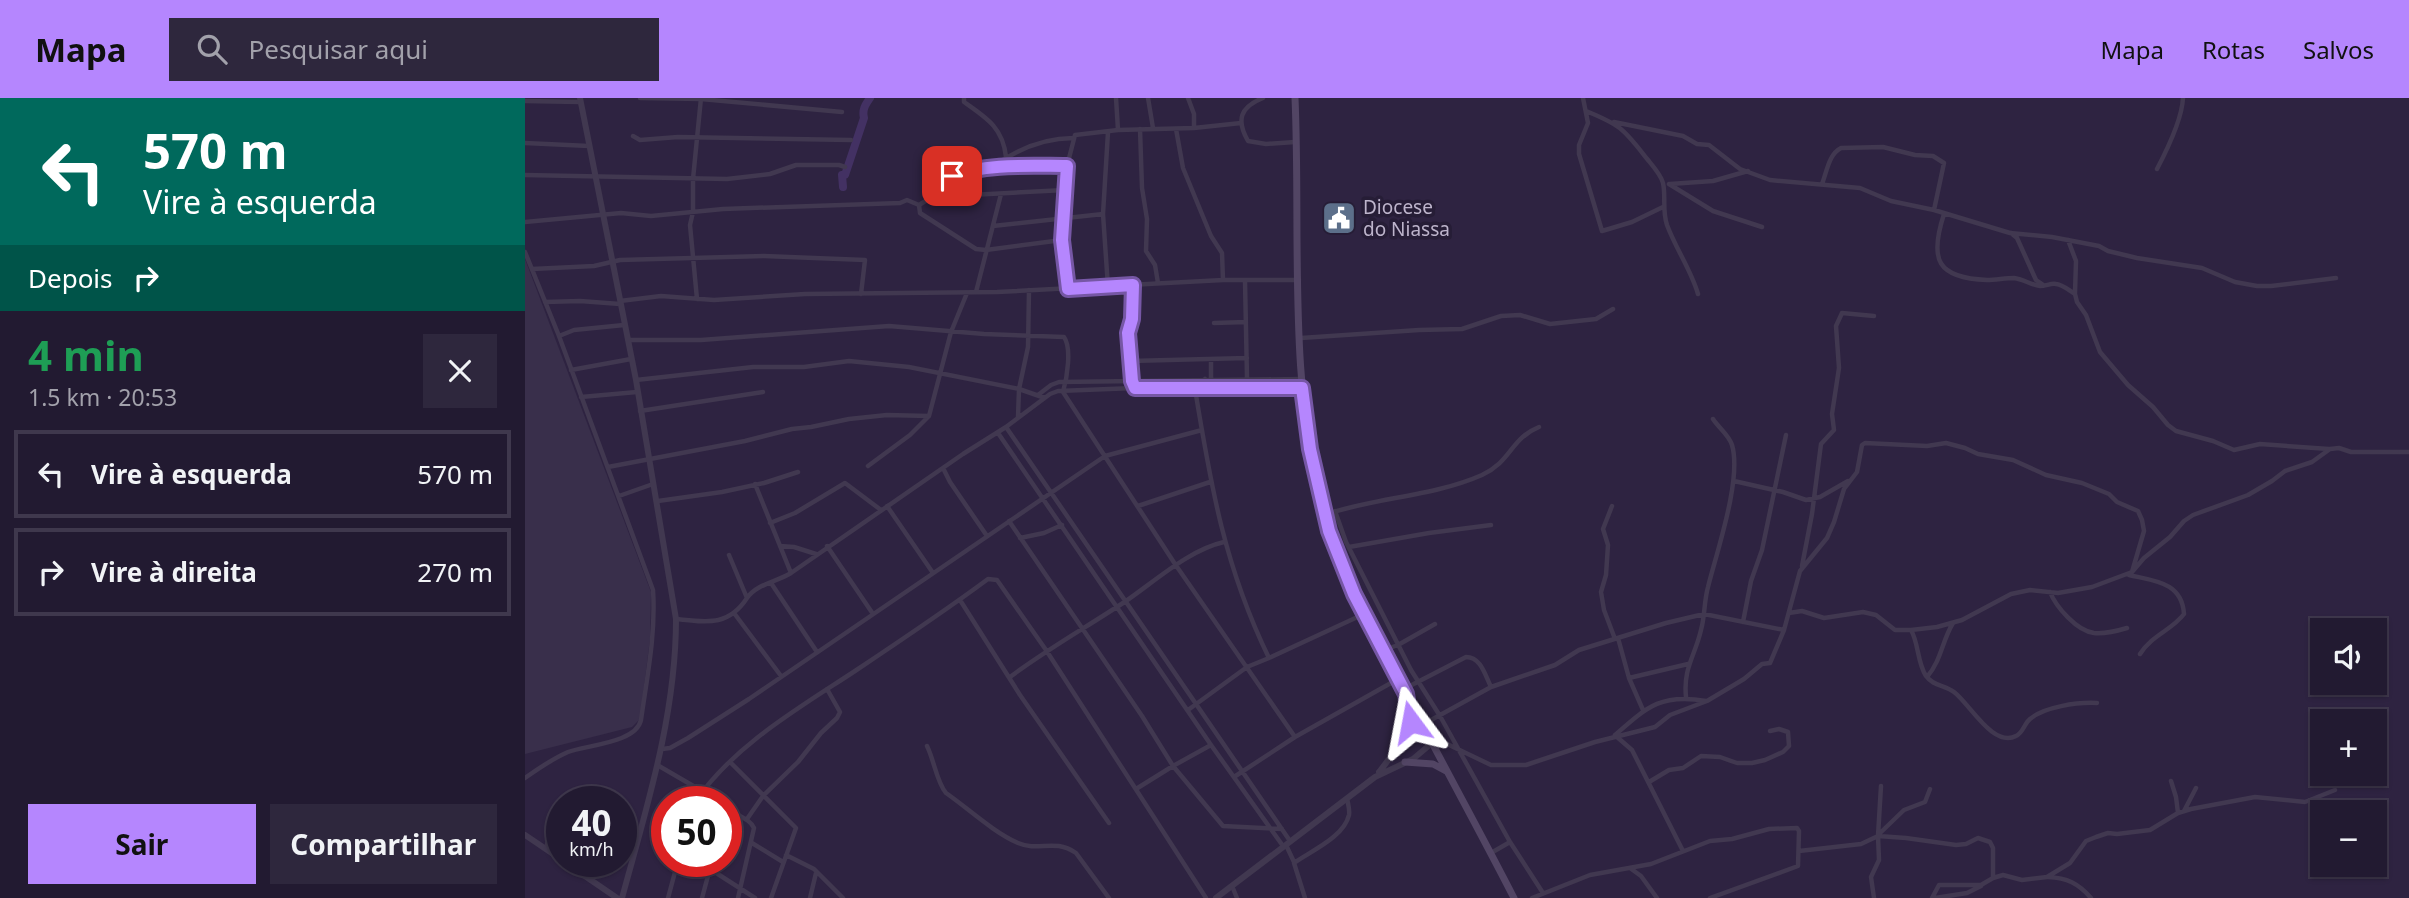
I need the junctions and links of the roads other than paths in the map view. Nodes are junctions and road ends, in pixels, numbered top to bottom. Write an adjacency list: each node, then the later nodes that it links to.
1 (641, 98): 10 (street)
2 (964, 98): 30 (street)
3 (1116, 98): 21 (street)
4 (1148, 98): 17 (street)
5 (1188, 98): 18 (street)
6 (1263, 98): 16 (street)
7 (1295, 98): 27 (main road)
8 (1583, 98): 13 (street)
9 (2183, 98): 34 (street)
10 (701, 99): 14 (street); 24 (street)
11 (580, 100): 12 (street); 29 (street)
12 (525, 101)
13 (1586, 111): 15 (street); 45 (street)
14 (842, 112)
15 (1614, 122): 35 (street); 39 (street)
16 (1241, 123): 18 (street); 27 (street)
17 (1153, 128): 19 (street); 20 (street)
18 (1194, 128): 20 (street)
19 (1140, 129): 21 (street); 67 (street)
20 (1176, 129): 64 (street)
21 (1118, 130): 22 (street)
22 (1108, 132): 25 (street); 48 (street)
23 (633, 136): 24 (street)
24 (698, 137): 26 (street); 38 (street)
25 (1073, 138): 30 (street); 31 (street)
26 (851, 140)
27 (1296, 142): 66 (main road)
28 (525, 143): 29 (street)
29 (589, 146): 37 (street)
30 (1006, 157): 33 (street)
31 (1067, 166): 33 (street); 41 (street)
32 (845, 167): 38 (street)
33 (991, 167): 43 (street)
34 (2157, 169)
35 (1748, 171): 39 (street); 40 (street)
36 (525, 175): 37 (street)
37 (595, 176): 38 (street); 50 (street)
38 (692, 179): 47 (street)
39 (1666, 183): 45 (street); 54 (street)
40 (1822, 184): 46 (street); 46 (street)
41 (1065, 190): 42 (street); 51 (street)
42 (1001, 194): 43 (street); 53 (street)
43 (940, 197): 44 (street)
44 (919, 205): 47 (street); 58 (street)
45 (1663, 207): 77 (street)
46 (1934, 210): 49 (street)
47 (693, 212): 50 (street); 60 (street)
48 (1103, 214): 51 (street); 70 (street)
49 (1944, 214): 55 (street); 69 (street)
50 (603, 215): 52 (street); 61 (street)
51 (1065, 219): 53 (street); 56 (street)
52 (525, 222)
53 (993, 226): 58 (street)
54 (1762, 227)
55 (2010, 233): 57 (street); 69 (street)
56 (1062, 240): 58 (street); 71 (street)
57 (2068, 240): 63 (street); 75 (street)
58 (986, 250): 73 (street)
59 (525, 253): 62 (street)
60 (693, 258): 61 (street); 76 (street); 78 (street)
61 (612, 262): 62 (street); 80 (street)
62 (532, 269): 79 (street)
63 (2336, 278)
64 (1223, 280): 65 (street); 67 (street)
65 (1244, 281): 66 (street); 83 (street)
66 (1299, 281): 89 (main road)
67 (1158, 283): 68 (street)
68 (1133, 285): 70 (street); 94 (street)
69 (2044, 286): 75 (street)
70 (1108, 287): 71 (street)
71 (1068, 289): 72 (street)
72 (1029, 290): 73 (street); 88 (street)
73 (976, 292): 74 (street)
74 (967, 293): 76 (street); 86 (street)
75 (2075, 293): 122 (street)
76 (861, 294): 78 (street)
77 (1698, 294)
78 (697, 299): 80 (street)
79 (545, 302): 80 (street); 87 (street)
80 (619, 303): 85 (street)
81 (1613, 309): 89 (street)
82 (1874, 316): 139 (street)
83 (1247, 322): 84 (street); 91 (street)
84 (1214, 323)
85 (624, 325): 87 (street); 90 (street)
86 (951, 332): 88 (street); 90 (street); 96 (street)
87 (559, 336): 95 (street)
88 (1029, 336): 102 (street); 105 (street)
89 (1301, 338): 99 (main road)
90 (628, 340): 92 (street)
91 (1247, 358): 93 (street); 97 (street)
92 (631, 359): 95 (street); 100 (street)
93 (1211, 360): 94 (street); 98 (street)
94 (1130, 361): 101 (street)
95 (571, 370): 111 (street)
96 (940, 373): 100 (street); 105 (street); 114 (street)
97 (1247, 378): 98 (street); 99 (street)
98 (1208, 379): 101 (street); 106 (street)
99 (1302, 379): 104 (main road)
100 (636, 380): 107 (street)
101 (1132, 381): 102 (street); 103 (street)
102 (1065, 382): 109 (street); 110 (street)
103 (1135, 388): 106 (street); 109 (street)
104 (1302, 388): 106 (street); 146 (main road)
105 (1019, 389): 110 (street); 115 (street)
106 (1195, 389): 119 (street)
107 (637, 392): 111 (street); 113 (street)
108 (763, 392): 113 (street)
109 (1063, 392): 112 (street); 124 (street)
110 (1038, 395): 112 (street)
111 (581, 397): 127 (street)
112 (1045, 398): 115 (street)
113 (640, 411): 125 (street)
114 (929, 416): 125 (street); 126 (street)
115 (1018, 417): 117 (street)
116 (1713, 419): 131 (street)
117 (1006, 427): 120 (street); 136 (street)
118 (1539, 427): 145 (street)
119 (1202, 430): 124 (street); 132 (street)
120 (998, 433): 128 (street); 138 (street)
121 (1786, 435): 135 (street)
122 (2330, 449): 123 (street); 165 (street)
123 (2409, 452)
124 (1105, 457): 136 (street); 142 (street)
125 (649, 458): 127 (street); 133 (street)
126 (868, 466)
127 (608, 467): 137 (street)
128 (943, 468): 141 (street); 151 (street)
129 (798, 472): 134 (street)
130 (1849, 480): 139 (street); 162 (street); 165 (street)
131 (1734, 481): 135 (street); 176 (street)
132 (1210, 482): 142 (street); 153 (street)
133 (654, 483): 137 (street); 140 (street)
134 (755, 484): 140 (street); 148 (street)
135 (1775, 490): 139 (street); 178 (street)
136 (1052, 492): 138 (street); 157 (street)
137 (619, 496): 229 (street)
138 (1043, 498): 147 (street); 149 (street)
139 (1814, 499): 162 (street)
140 (658, 501): 177 (street)
141 (887, 506): 144 (street); 164 (street)
142 (1138, 506): 161 (street)
143 (1612, 506): 185 (street)
144 (881, 510): 148 (street); 155 (street)
145 (1335, 511): 146 (street); 156 (street)
146 (1324, 515): 175 (main road)
147 (1009, 521): 151 (street); 152 (street)
148 (770, 523): 154 (street)
149 (1062, 525): 152 (street); 160 (street)
150 (1491, 525): 156 (street)
151 (987, 536): 164 (street)
152 (1020, 538): 181 (street)
153 (1224, 542): 161 (street); 191 (street)
154 (780, 545): 158 (street); 163 (street)
155 (827, 546): 158 (street); 174 (street)
156 (1349, 547): 186 (street)
157 (1091, 552): 160 (street); 170 (street)
158 (816, 554): 163 (street)
159 (729, 555): 168 (street)
160 (1084, 558): 171 (street)
161 (1175, 564): 170 (street); 193 (street)
162 (1801, 569): 173 (street)
163 (790, 573): 166 (street)
164 (933, 573): 174 (street)
165 (2130, 574): 167 (street); 190 (street)
166 (771, 583): 168 (street); 189 (street)
167 (2050, 592): 179 (street); 182 (street)
168 (747, 598): 172 (street)
169 (960, 600): 187 (street); 195 (street); 201 (street)
170 (1125, 601): 171 (street); 206 (street)
171 (1117, 606): 181 (street); 207 (street)
172 (734, 613): 177 (street); 194 (street)
173 (1789, 613): 183 (street); 184 (street)
174 (873, 614): 189 (street)
175 (1364, 614): 188 (main road); 191 (street)
176 (1704, 614): 178 (street); 185 (street); 192 (street)
177 (676, 618): 220 (street)
178 (1744, 622): 183 (street)
179 (1953, 622): 184 (street); 196 (street)
180 (1434, 624): 186 (street)
181 (1081, 628): 187 (street); 224 (street)
182 (2127, 628)
183 (1784, 630): 204 (street)
184 (1911, 631): 196 (street)
185 (1617, 639): 197 (street); 200 (street)
186 (1398, 645): 188 (street); 199 (street)
187 (1046, 650): 195 (street); 236 (street)
188 (1384, 650): 198 (main road)
189 (817, 652): 194 (street)
190 (2140, 654)
191 (1269, 659): 193 (street)
192 (1688, 663): 197 (street); 203 (street)
193 (1247, 667): 206 (street); 214 (street)
194 (781, 676): 220 (street)
195 (1010, 677): 244 (street)
196 (1927, 677): 205 (street)
197 (1629, 678): 208 (street)
198 (1398, 679): 202 (main road); 214 (street)
199 (1418, 680): 200 (street); 202 (street); 209 (street)
200 (1490, 687): 209 (street)
201 (827, 689): 221 (street); 239 (street)
202 (1405, 692): 210 (main road); 215 (main road)
203 (1686, 697): 204 (street); 208 (street)
204 (1707, 701): 213 (street)
205 (2097, 702)
206 (1196, 704): 207 (street); 225 (street)
207 (1188, 710): 216 (street)
208 (1643, 710): 213 (street)
209 (1440, 716): 210 (street); 219 (street)
210 (1422, 725): 212 (main road)
211 (1770, 731): 231 (street)
212 (1428, 734): 215 (street); 218 (main road)
213 (1615, 736): 219 (street); 231 (street)
214 (1294, 737): 225 (street)
215 (1406, 740): 228 (street)
216 (1211, 744): 224 (street); 227 (street)
217 (927, 746): 282 (street)
218 (1434, 746): 219 (street); 222 (street); 226 (main road)
219 (1457, 748): 251 (street)
220 (662, 749): 223 (street)
221 (730, 762): 233 (street); 239 (street)
222 (1405, 762): 226 (main road); 228 (street)
223 (659, 766): 232 (street); 248 (street)
224 (1173, 766): 236 (street); 245 (street)
225 (1242, 771): 227 (street); 246 (street)
226 (1447, 772): 258 (main road)
227 (1234, 777): 245 (street)
228 (1375, 777): 240 (street)
229 (525, 778)
230 (2171, 781): 241 (street)
231 (1649, 782): 256 (street)
232 (693, 786)
233 (707, 786)
234 (1881, 786): 250 (street)
235 (2196, 788): 241 (street)
236 (1136, 789): 283 (street)
237 (1930, 789): 250 (street)
238 (2335, 790): 241 (street)
239 (763, 796): 243 (street); 259 (street)
240 (1347, 798): 253 (street); 261 (street)
241 (2180, 812): 268 (street)
242 (742, 818): 243 (street)
243 (747, 819): 252 (street)
244 (1109, 822)
245 (1272, 829): 246 (street); 253 (street)
246 (1282, 830): 253 (street)
247 (637, 833): 248 (street)
248 (640, 833): 274 (street)
249 (525, 835): 255 (street)
250 (1878, 836): 257 (street); 269 (street); 291 (street)
251 (1510, 842): 258 (street); 273 (street)
252 (752, 843): 260 (street); 272 (street)
253 (1286, 844): 261 (street); 270 (street)
254 (546, 846): 255 (street)
255 (545, 849)
256 (1683, 851): 257 (street); 262 (street)
257 (1799, 851): 290 (street)
258 (1491, 853): 287 (main road)
259 (786, 855): 260 (street); 263 (street)
260 (783, 862): 279 (street)
261 (1294, 863): 286 (street)
262 (1629, 868): 273 (street); 289 (street)
263 (816, 873): 280 (street); 281 (street)
264 (587, 877): 274 (street)
265 (673, 877): 275 (street)
266 (708, 877): 276 (street)
267 (723, 877): 272 (street)
268 (2047, 877): 269 (street); 293 (street)
269 (1993, 878): 271 (street)
270 (1232, 886): 284 (street); 285 (street)
271 (1981, 886): 292 (street); 292 (street)
272 (740, 888): 277 (street); 278 (street)
273 (1543, 893): 288 (street)
274 (619, 898)
275 (668, 898)
276 (702, 898)
277 (738, 898)
278 (755, 898)
279 (771, 898)
280 (810, 898)
281 (842, 898)
282 (1109, 898)
283 (1206, 898)
284 (1216, 898)
285 (1237, 898)
286 (1305, 898)
287 (1514, 898)
288 (1532, 898)
289 (1657, 898)
290 (1710, 898)
291 (1874, 898)
292 (1934, 898)
293 (2091, 898)

